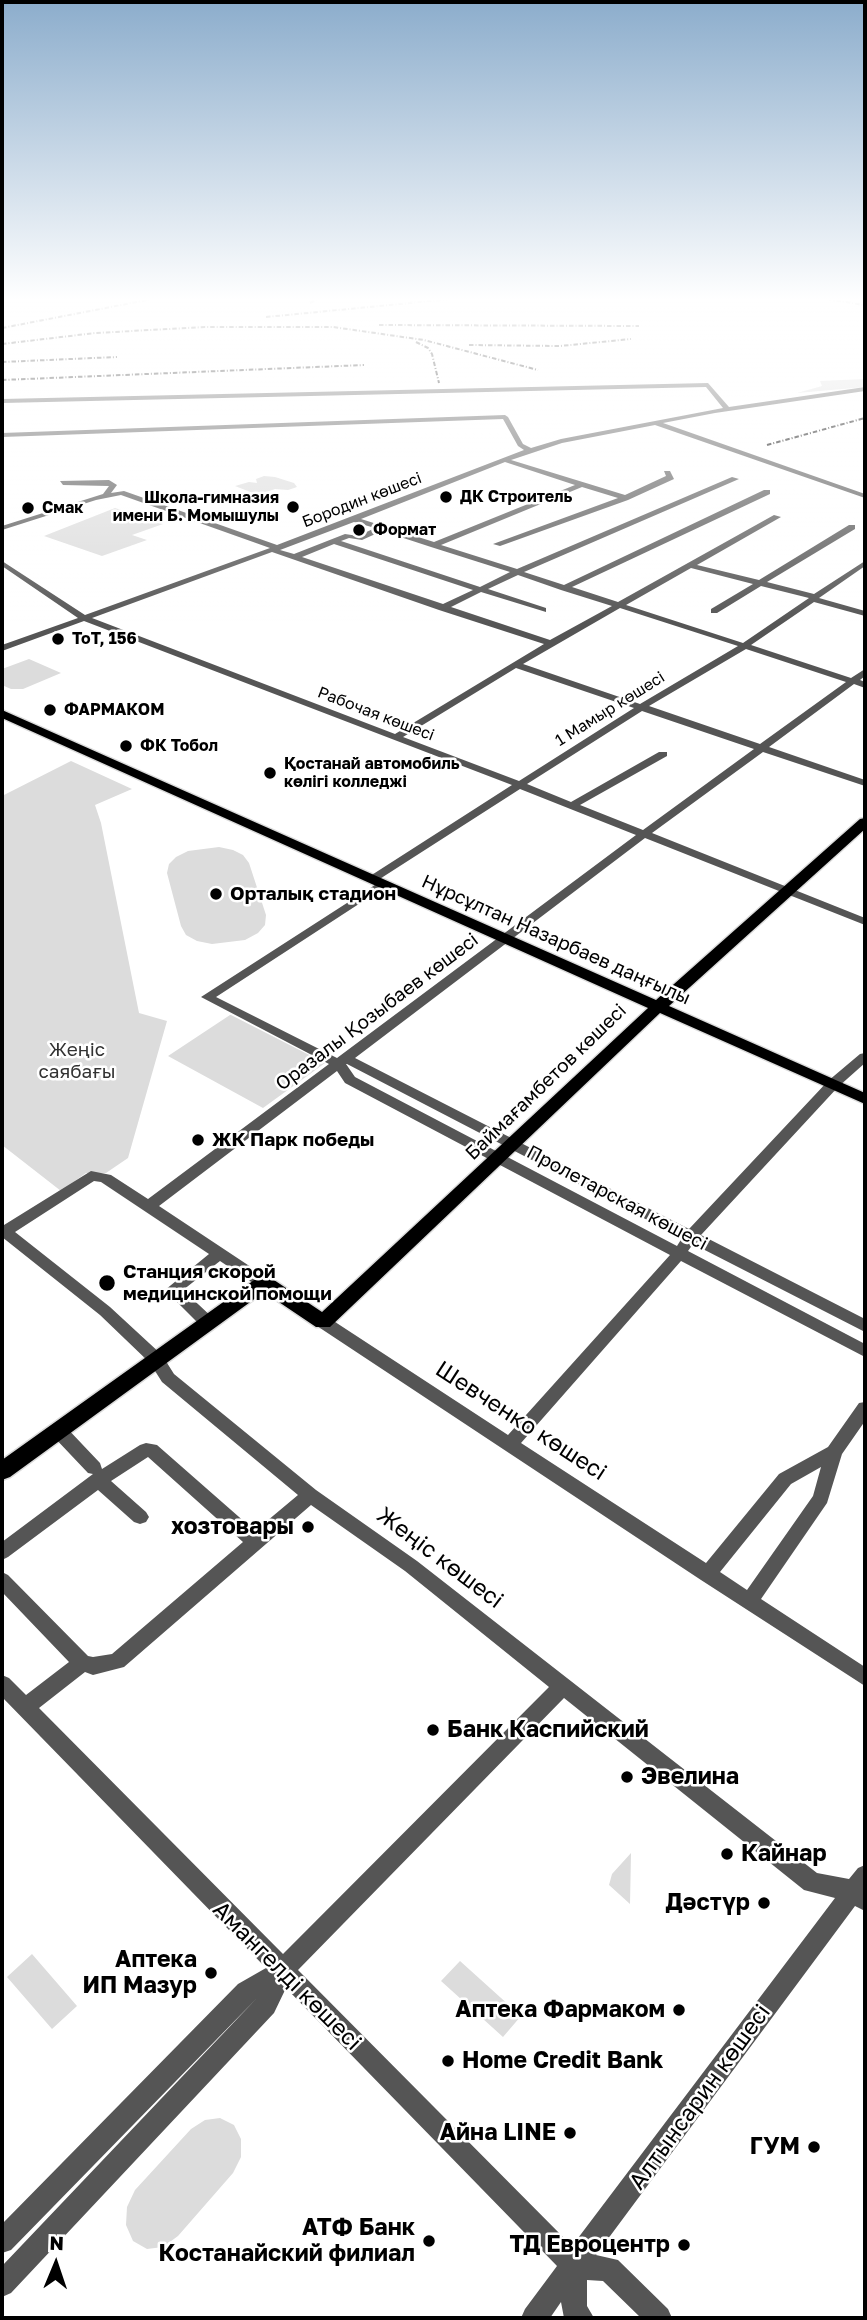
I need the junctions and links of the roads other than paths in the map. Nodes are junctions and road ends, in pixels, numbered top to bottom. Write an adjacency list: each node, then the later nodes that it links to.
1 (739, 407): 2 (street, Бородин көшесі)
2 (727, 409): 3 (street, Бородин көшесі)
3 (656, 423): 5 (street, Бородин көшесі); 15 (street)
4 (2, 435): 5 (street)
5 (530, 450): 6 (street, Бородин көшесі)
6 (504, 460): 11 (street); 18 (street, Бородин көшесі)
7 (667, 472): 16 (street)
8 (734, 479): 30 (street)
9 (63, 483): 10 (street)
10 (113, 485): 13 (street); 14 (street)
11 (580, 485): 16 (street); 24 (street)
12 (767, 492): 32 (street)
13 (118, 493): 14 (street); 25 (street)
14 (106, 495): 20 (street)
15 (865, 496)
16 (625, 498): 23 (street)
17 (777, 517): 29 (street)
18 (354, 519): 21 (street); 25 (street, Бородин көшесі)
19 (852, 527): 31 (street)
20 (2, 528)
21 (382, 528): 22 (street); 24 (street)
22 (335, 542): 26 (street); 33 (street)
23 (497, 544)
24 (434, 545): 30 (street)
25 (275, 549): 26 (street); 40 (street, Бородин көшесі)
26 (295, 557): 36 (street)
27 (2, 563): 40 (street, Рабочая көшесі)
28 (864, 564): 34 (street, 1 Мамыр көшесі)
29 (691, 566): 31 (street); 35 (street)
30 (517, 572): 32 (street); 33 (street)
31 (760, 584): 34 (street); 38 (street)
32 (564, 588): 35 (street)
33 (480, 590): 36 (street); 37 (street)
34 (814, 598): 39 (street); 42 (street, 1 Мамыр көшесі)
35 (619, 606): 41 (street); 42 (street)
36 (442, 608): 41 (street)
37 (543, 610)
38 (714, 611)
39 (865, 614)
40 (84, 618): 43 (street, Бородин көшесі); 50 (street, Рабочая көшесі)
41 (551, 643): 44 (street)
42 (743, 647): 46 (street); 48 (street, 1 Мамыр көшесі)
43 (2, 648)
44 (517, 665): 48 (street); 50 (street)
45 (865, 672): 46 (street, Оразалы Қозыбаев көшесі)
46 (853, 681): 47 (street); 51 (street, Оразалы Қозыбаев көшесі)
47 (865, 685)
48 (641, 707): 51 (street); 54 (street, 1 Мамыр көшесі)
49 (2, 714): 58 (main road, Нұрсұлтан Назарбаев даңғылы)
50 (394, 738): 54 (street, Рабочая көшесі)
51 (763, 747): 53 (street); 57 (street, Оразалы Қозыбаев көшесі)
52 (663, 754): 55 (street)
53 (865, 783)
54 (520, 785): 55 (street, Рабочая көшесі); 58 (street, 1 Мамыр көшесі)
55 (571, 806): 57 (street, Рабочая көшесі)
56 (865, 822): 59 (main road, Баймағамбетов көшесі)
57 (644, 834): 59 (street, Рабочая көшесі); 61 (street, Оразалы Қозыбаев көшесі)
58 (377, 883): 61 (main road, Нұрсұлтан Назарбаев даңғылы); 62 (street, 1 Мамыр көшесі)
59 (788, 891): 60 (street, Рабочая көшесі); 63 (main road, Баймағамбетов көшесі)
60 (865, 922)
61 (506, 939): 63 (main road, Нұрсұлтан Назарбаев даңғылы); 65 (street, Оразалы Қозыбаев көшесі)
62 (207, 998): 65 (street, Пролетарская көшесі)
63 (659, 1006): 66 (main road, Нұрсұлтан Назарбаев даңғылы); 68 (main road, Баймағамбетов көшесі)
64 (865, 1057): 66 (street)
65 (344, 1062): 68 (street, Пролетарская көшесі); 69 (street, Пролетарская көшесі); 70 (street, Оразалы Қозыбаев көшесі)
66 (833, 1084): 67 (main road, Нұрсұлтан Назарбаев даңғылы); 72 (street)
67 (865, 1099)
68 (513, 1145): 69 (main road, Баймағамбетов көшесі); 72 (street, Пролетарская көшесі)
69 (500, 1157): 75 (street, Пролетарская көшесі); 78 (main road, Баймағамбетов көшесі)
70 (149, 1206): 71 (street); 74 (street, Шевченко көшесі)
71 (8, 1233): 73 (street); 81 (street, Жеңіс көшесі)
72 (690, 1237): 75 (street); 79 (street, Пролетарская көшесі)
73 (2, 1249)
74 (220, 1253): 76 (street, Шевченко көшесі); 77 (street)
75 (679, 1254): 80 (street, Пролетарская көшесі); 84 (street)
76 (264, 1283): 77 (main road); 78 (main road, Шевченко көшесі)
77 (208, 1322): 81 (main road)
78 (323, 1322): 84 (street, Шевченко көшесі)
79 (865, 1326)
80 (865, 1350)
81 (156, 1359): 83 (main road); 88 (street, Жеңіс көшесі)
82 (865, 1408): 85 (street)
83 (58, 1430): 86 (main road); 87 (street)
84 (511, 1443): 92 (street, Шевченко көшесі)
85 (834, 1452): 92 (street); 94 (street)
86 (2, 1471)
87 (98, 1474): 89 (street); 90 (street); 91 (street)
88 (310, 1495): 90 (street); 98 (street, Жеңіс көшесі)
89 (140, 1517)
90 (255, 1542): 95 (street)
91 (2, 1552)
92 (707, 1575): 94 (street, Шевченко көшесі)
93 (2, 1580): 95 (street)
94 (749, 1601): 96 (street, Шевченко көшесі)
95 (82, 1663): 99 (street)
96 (865, 1677)
97 (2, 1684): 99 (street, Амангелді көшесі)
98 (564, 1685): 100 (street, Жеңіс көшесі); 101 (street)
99 (25, 1708): 101 (street, Амангелді көшесі)
100 (861, 1888): 103 (street, Алтынсарин көшесі)
101 (282, 1971): 102 (street); 103 (street, Амангелді көшесі); 104 (street)
102 (2, 2241)
103 (573, 2266): 105 (street, Алтынсарин көшесі); 106 (street); 107 (street)
104 (2, 2284)
105 (534, 2318)
106 (581, 2318)
107 (659, 2318)

